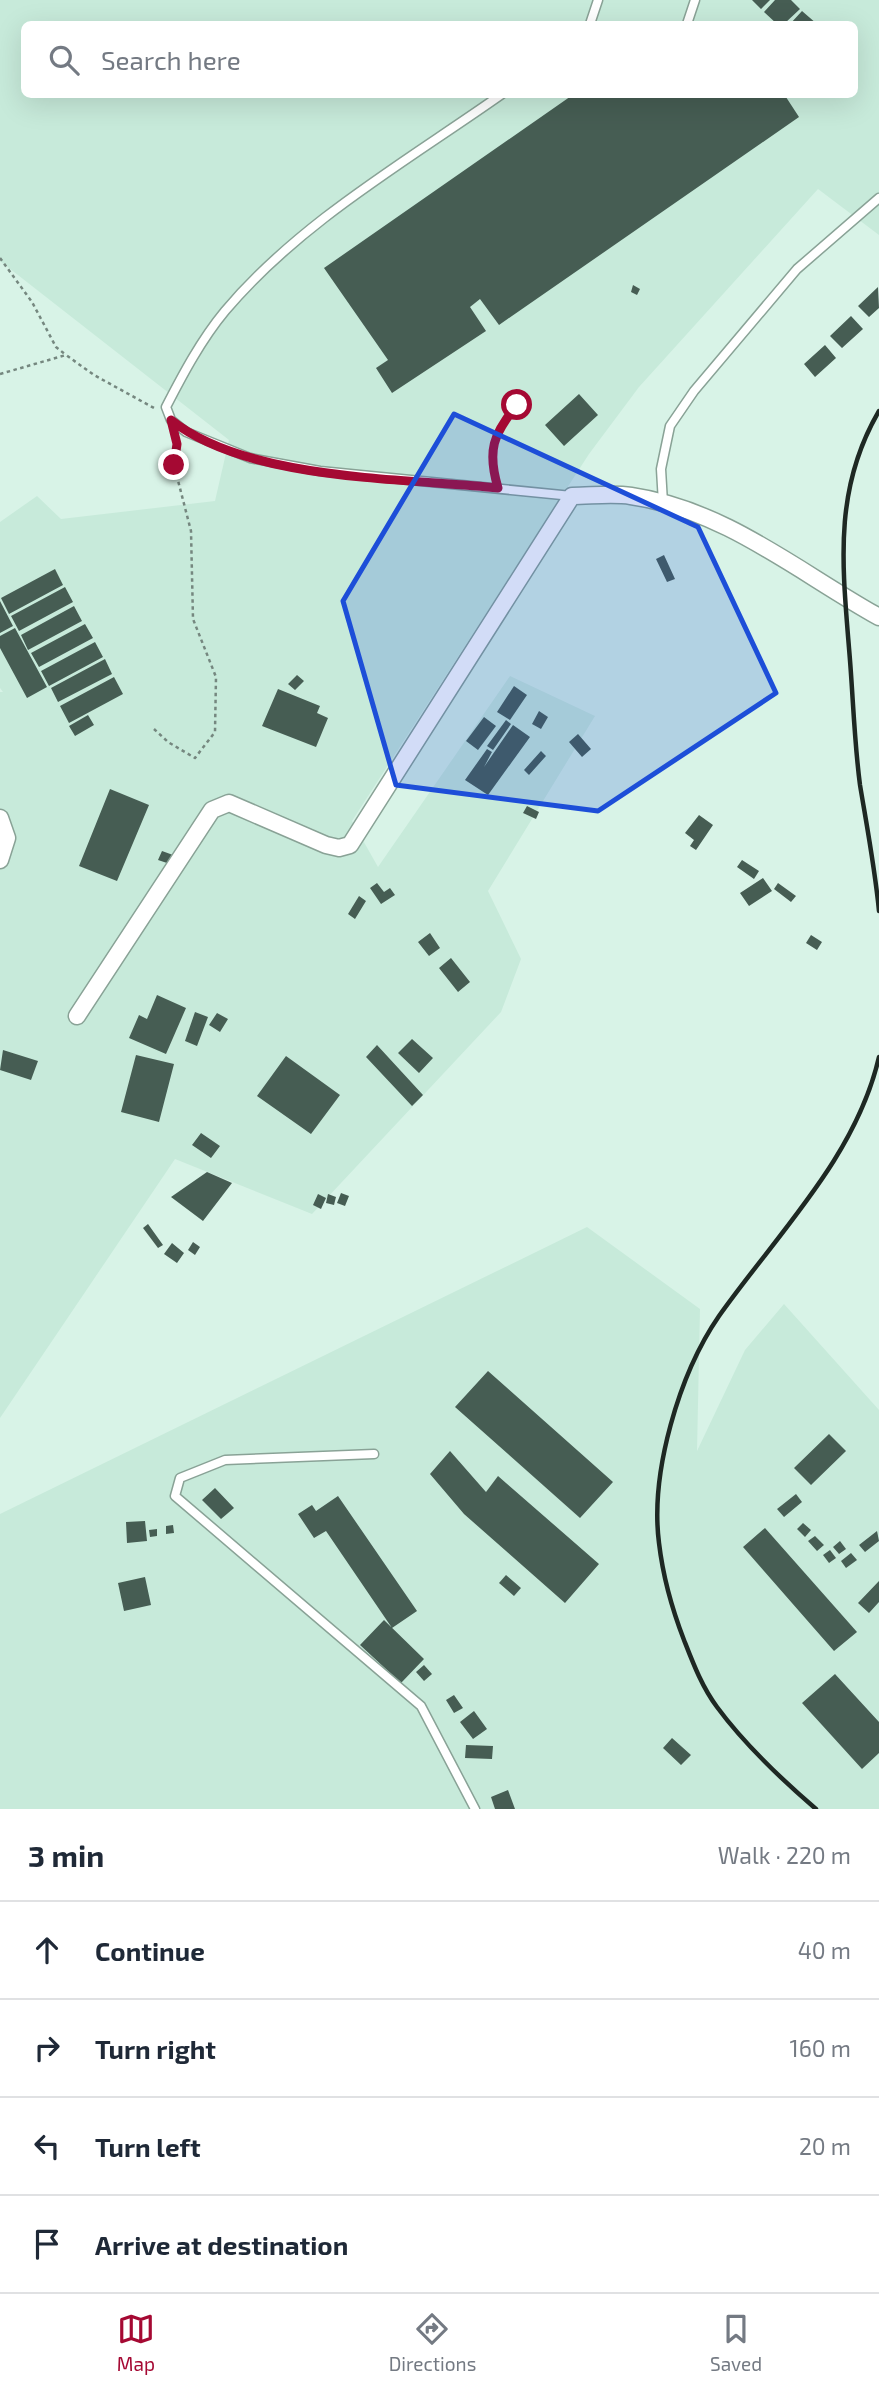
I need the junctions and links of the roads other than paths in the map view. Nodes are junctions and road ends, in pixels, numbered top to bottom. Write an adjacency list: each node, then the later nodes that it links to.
1 (598, 0): 3 (lane)
2 (695, 0): 4 (lane)
3 (591, 21)
4 (688, 21)
5 (496, 98): 7 (lane)
6 (879, 198): 8 (lane)
7 (572, 496): 8 (street); 12 (street)
8 (663, 503): 9 (street)
9 (879, 617)
10 (0, 818): 11 (street)
11 (0, 860)
12 (77, 1016)
13 (374, 1454): 14 (lane)
14 (475, 1809)

